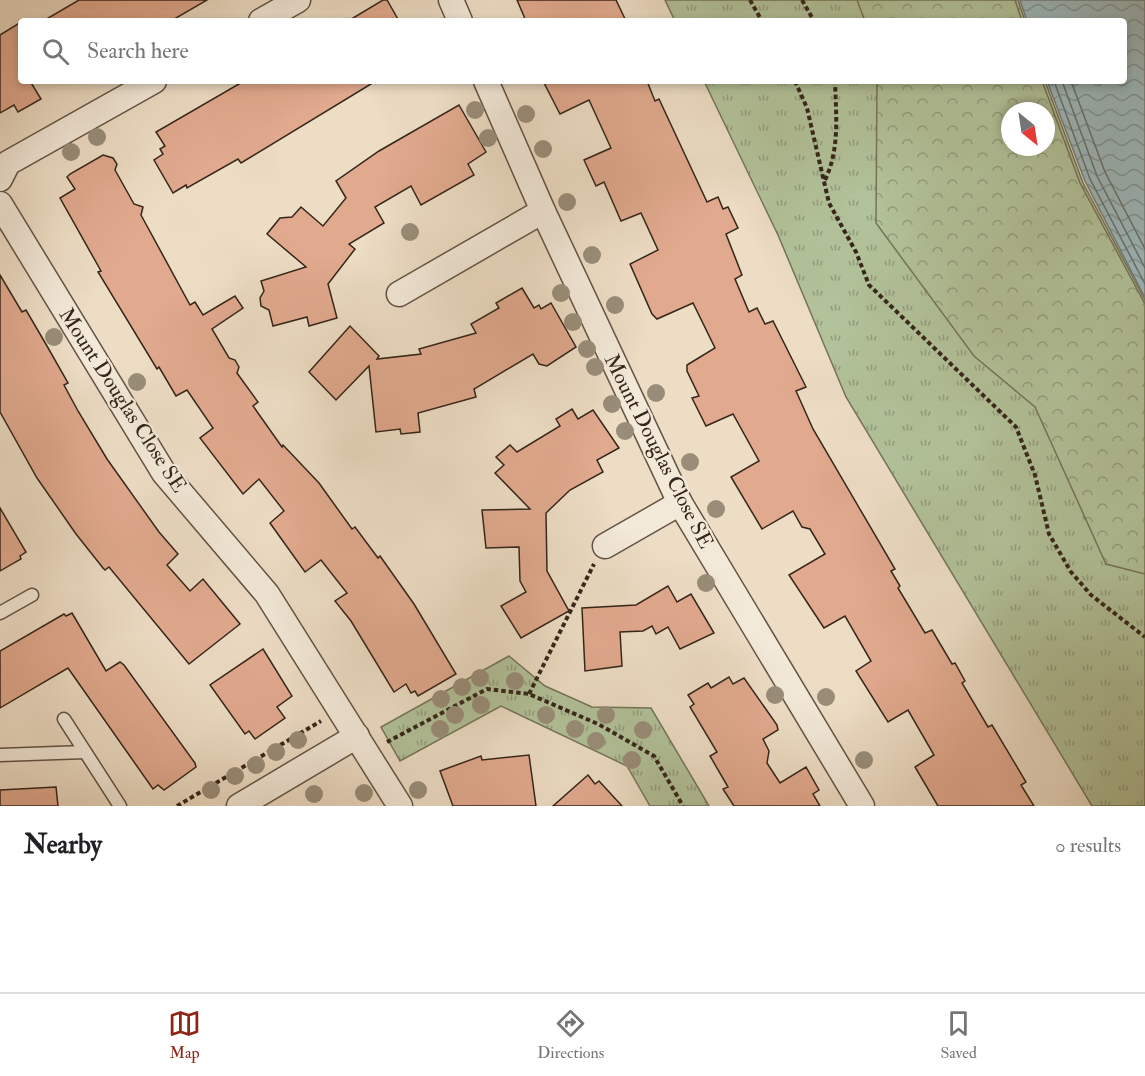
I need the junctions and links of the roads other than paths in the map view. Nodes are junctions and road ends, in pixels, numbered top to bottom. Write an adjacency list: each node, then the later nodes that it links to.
1 (298, 0): 3 (street)
2 (451, 0): 4 (street)
3 (266, 18)
4 (459, 18)
5 (149, 84): 7 (street)
6 (487, 84): 9 (street, Mount Douglas Close SE)
7 (0, 179)
8 (0, 204): 16 (street, Mount Douglas Close SE)
9 (543, 211): 10 (street); 11 (street, Mount Douglas Close SE)
10 (399, 294)
11 (680, 503): 12 (street); 22 (street, Mount Douglas Close SE)
12 (605, 546)
13 (32, 595): 14 (lane)
14 (0, 613)
15 (64, 719): 17 (lane)
16 (362, 744): 20 (street); 21 (street, Mount Douglas Close SE)
17 (85, 752): 18 (lane); 19 (lane)
18 (0, 755)
19 (120, 806)
20 (239, 806)
21 (400, 806)
22 (862, 806)

